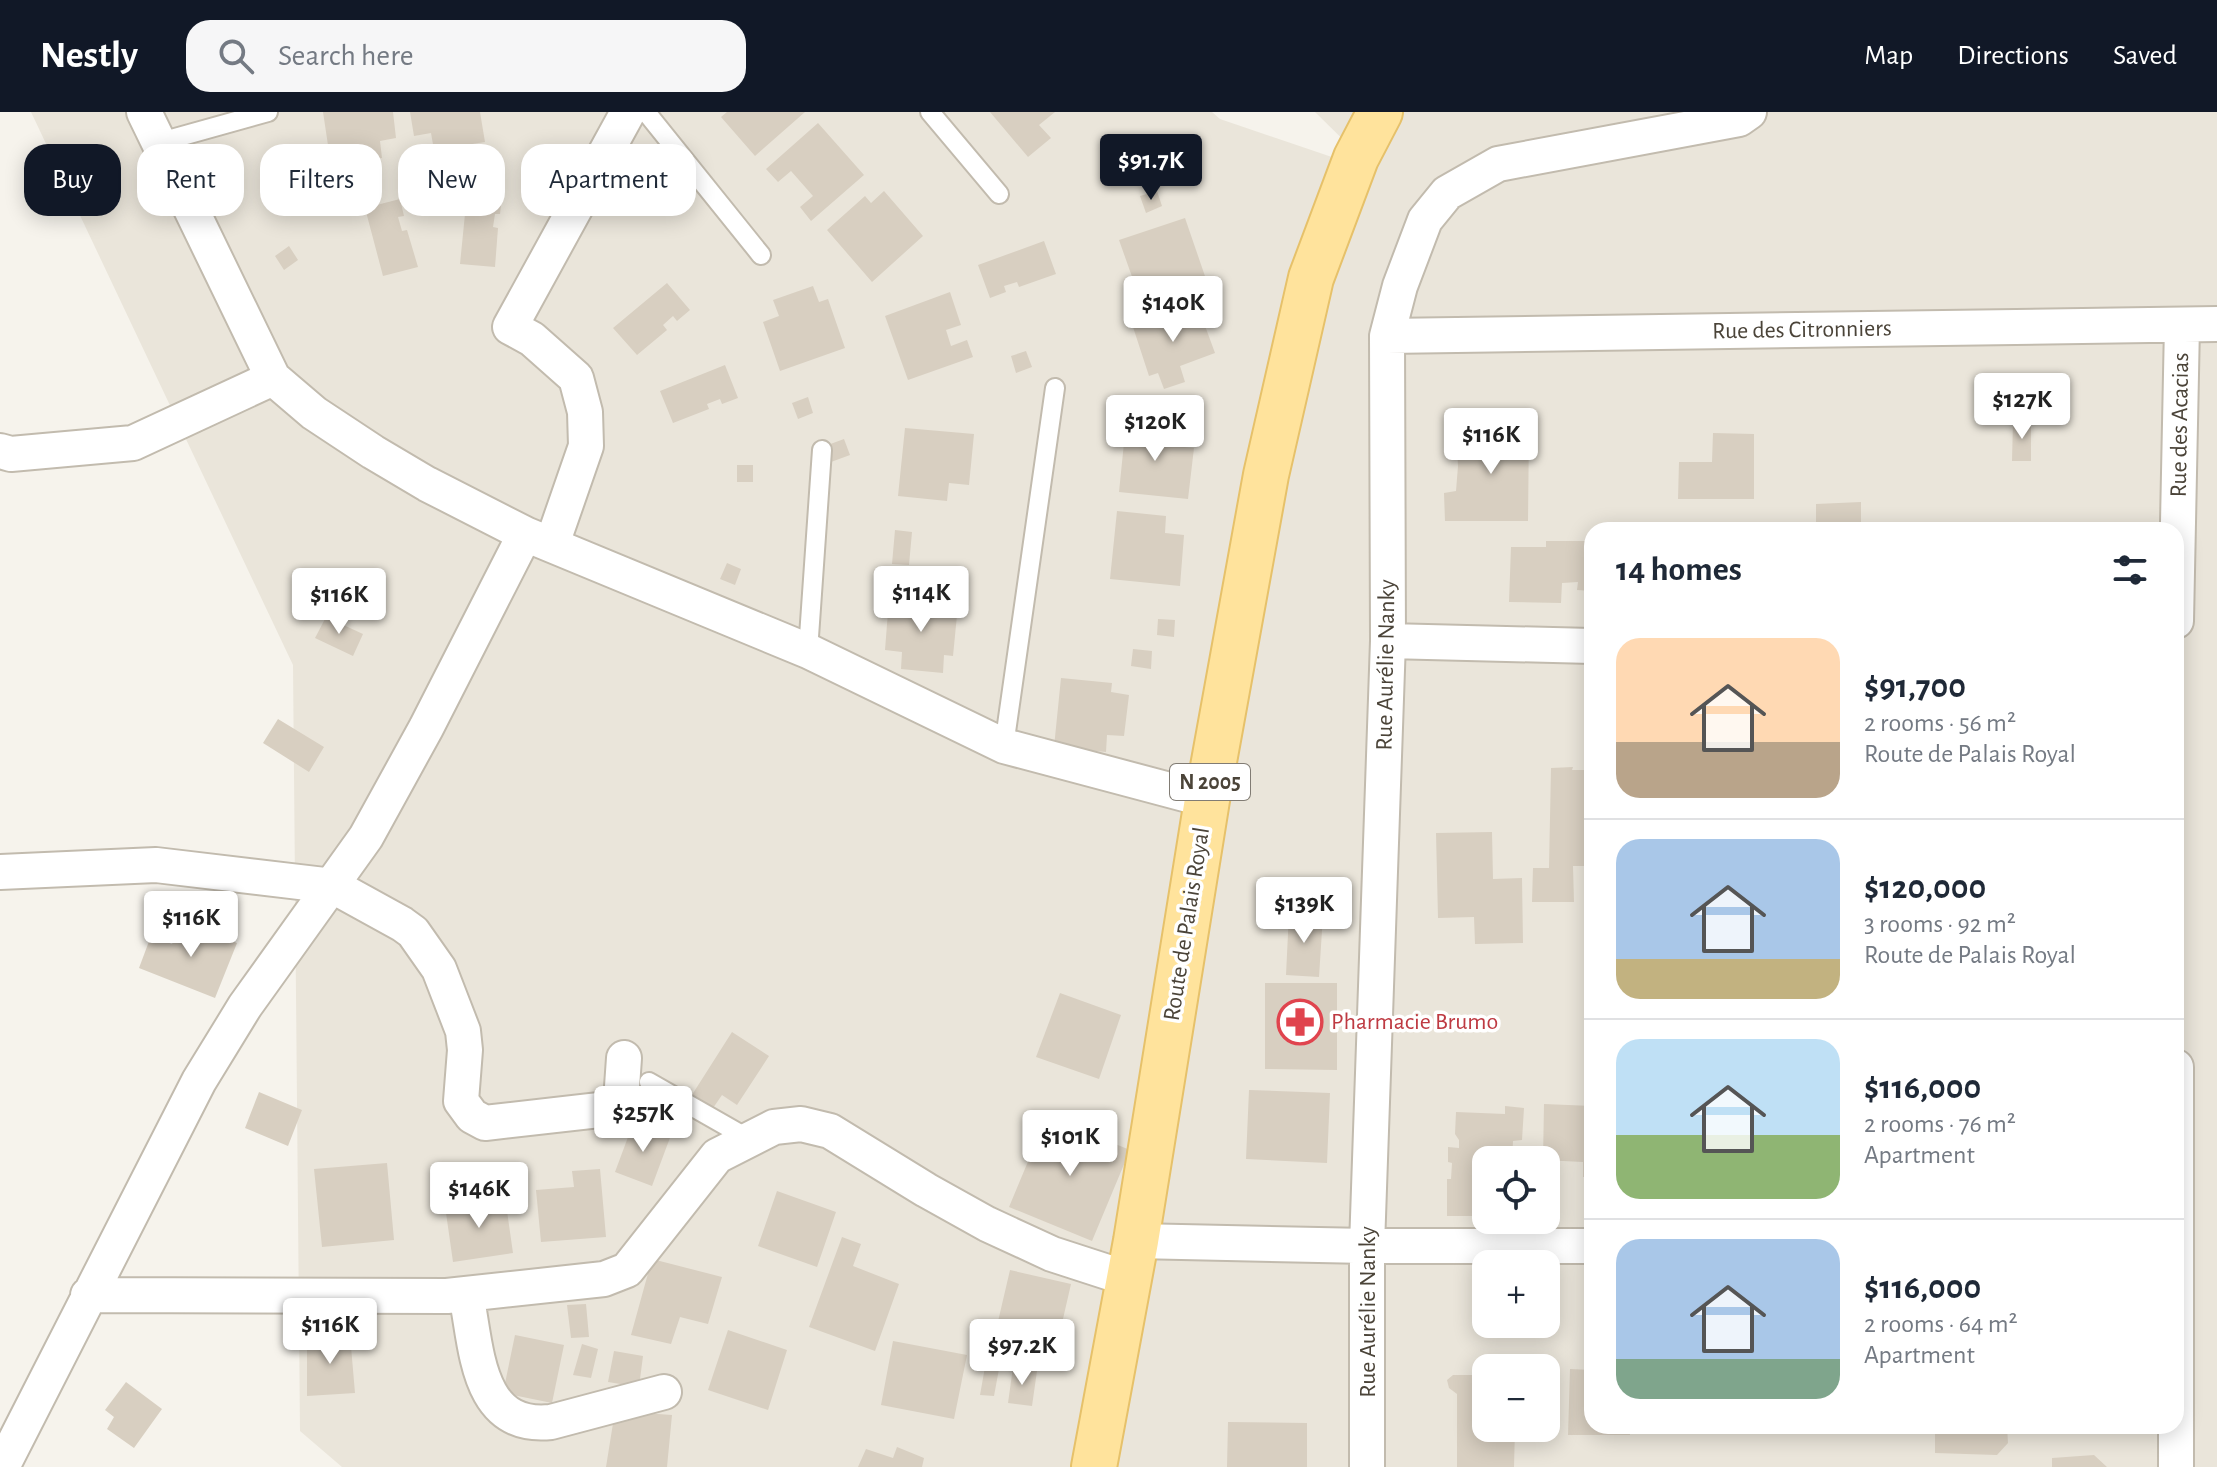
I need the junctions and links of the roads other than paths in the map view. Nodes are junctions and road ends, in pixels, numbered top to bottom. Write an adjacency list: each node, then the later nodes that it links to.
1 (144, 112): 8 (street)
2 (268, 112): 8 (lane)
3 (628, 112): 19 (street)
4 (646, 112): 10 (lane)
5 (930, 112): 9 (lane)
6 (1380, 112): 24 (main road, Route de Palais Royal / N 2005)
7 (1749, 112): 13 (street, Rue Aurélie Nanky)
8 (157, 143): 14 (street)
9 (999, 194)
10 (761, 255)
11 (2217, 324): 12 (street, Rue des Citronniers)
12 (2182, 325): 13 (street, Rue des Citronniers); 18 (street, Rue des Acacias)
13 (1387, 336): 20 (street, Rue Aurélie Nanky)
14 (273, 378): 17 (street); 19 (street)
15 (1055, 388): 23 (lane)
16 (822, 450): 22 (lane)
17 (0, 451)
18 (2178, 522)
19 (539, 539): 22 (street); 26 (street)
20 (1388, 641): 21 (street); 30 (street, Rue Aurélie Nanky)
21 (1584, 646)
22 (808, 651): 23 (street)
23 (1004, 746): 24 (street)
24 (1207, 800): 32 (main road, Route de Palais Royal / N 2005)
25 (0, 872): 26 (street)
26 (333, 886): 27 (street); 34 (street)
27 (624, 1058)
28 (649, 1082): 29 (lane)
29 (749, 1139): 32 (street); 33 (street)
30 (1367, 1246): 31 (street); 32 (street); 39 (street, Rue Aurélie Nanky)
31 (1584, 1246)
32 (1133, 1260): 38 (main road, Route de Palais Royal / N 2005)
33 (466, 1294): 34 (street); 35 (street)
34 (88, 1295): 37 (street)
35 (664, 1392)
36 (2176, 1434): 40 (street)
37 (2, 1467)
38 (1094, 1467)
39 (1367, 1467)
40 (2176, 1467)

